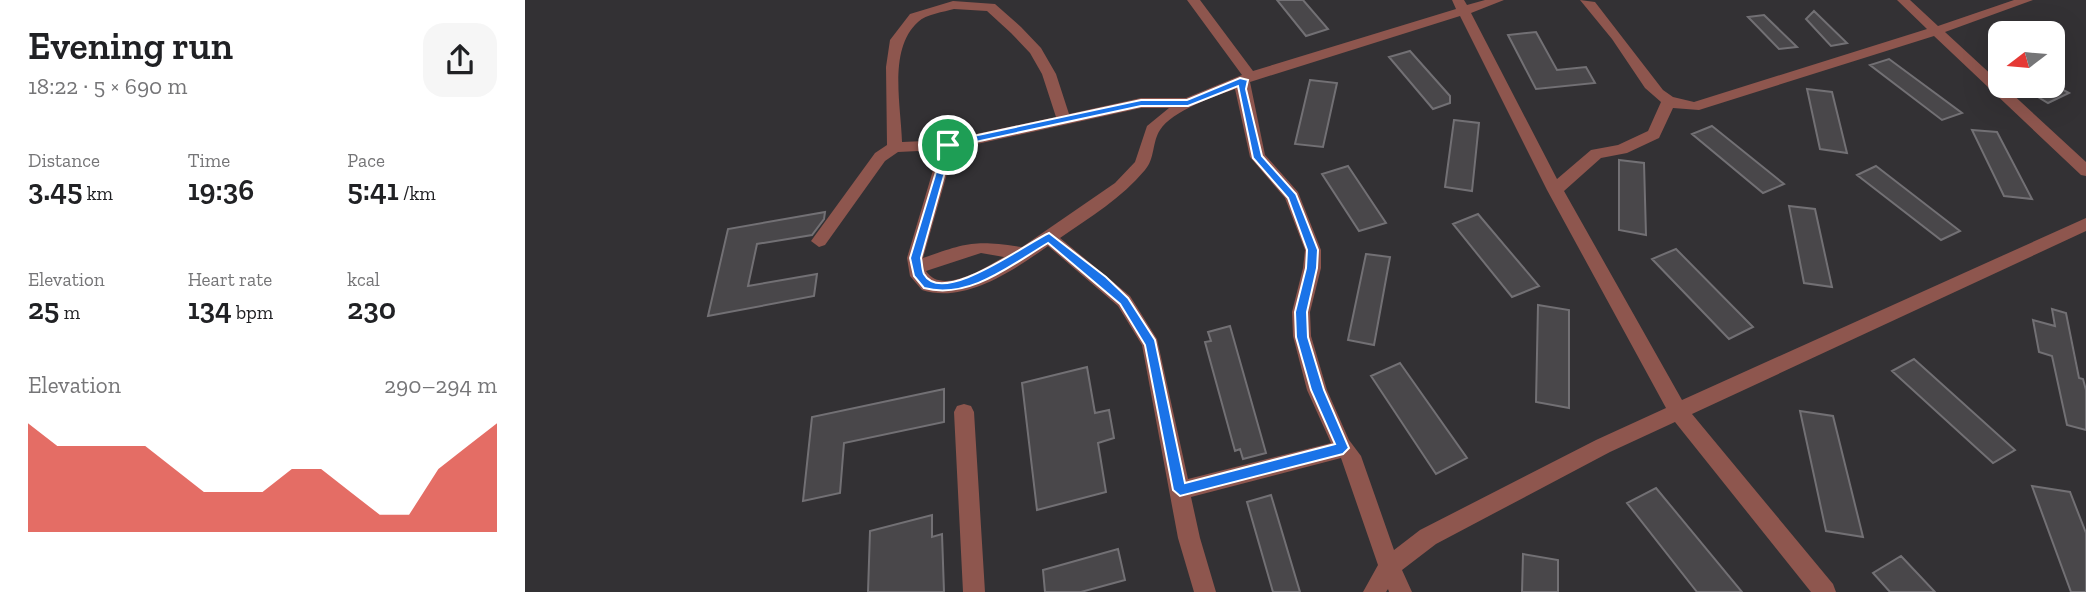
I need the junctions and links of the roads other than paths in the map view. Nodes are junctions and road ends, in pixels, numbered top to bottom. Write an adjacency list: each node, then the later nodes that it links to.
1 (1193, 0): 9 (street)
2 (1498, 0): 7 (street)
3 (1586, 0): 10 (street)
4 (1903, 0): 8 (street)
5 (2027, 0): 6 (street)
6 (1996, 4): 8 (street)
7 (1461, 5): 9 (street); 16 (street)
8 (1938, 31): 10 (street); 15 (street)
9 (1246, 79): 11 (street); 24 (street)
10 (1668, 102): 16 (street)
11 (1188, 103): 12 (street); 18 (street)
12 (1064, 120): 13 (street); 14 (street)
13 (948, 145): 14 (street); 21 (street)
14 (895, 147): 19 (street)
15 (2086, 171)
16 (1555, 190): 22 (street)
17 (2086, 224): 22 (street)
18 (1049, 237): 20 (street); 25 (street)
19 (820, 241)
20 (1025, 254): 21 (street); 21 (street)
21 (918, 267)
22 (1678, 411): 26 (street); 31 (street)
23 (964, 412): 27 (street)
24 (1343, 448): 25 (street); 26 (street)
25 (1180, 490): 28 (street)
26 (1389, 568): 29 (street); 30 (street)
27 (974, 592)
28 (1205, 592)
29 (1374, 592)
30 (1401, 592)
31 (1825, 592)

